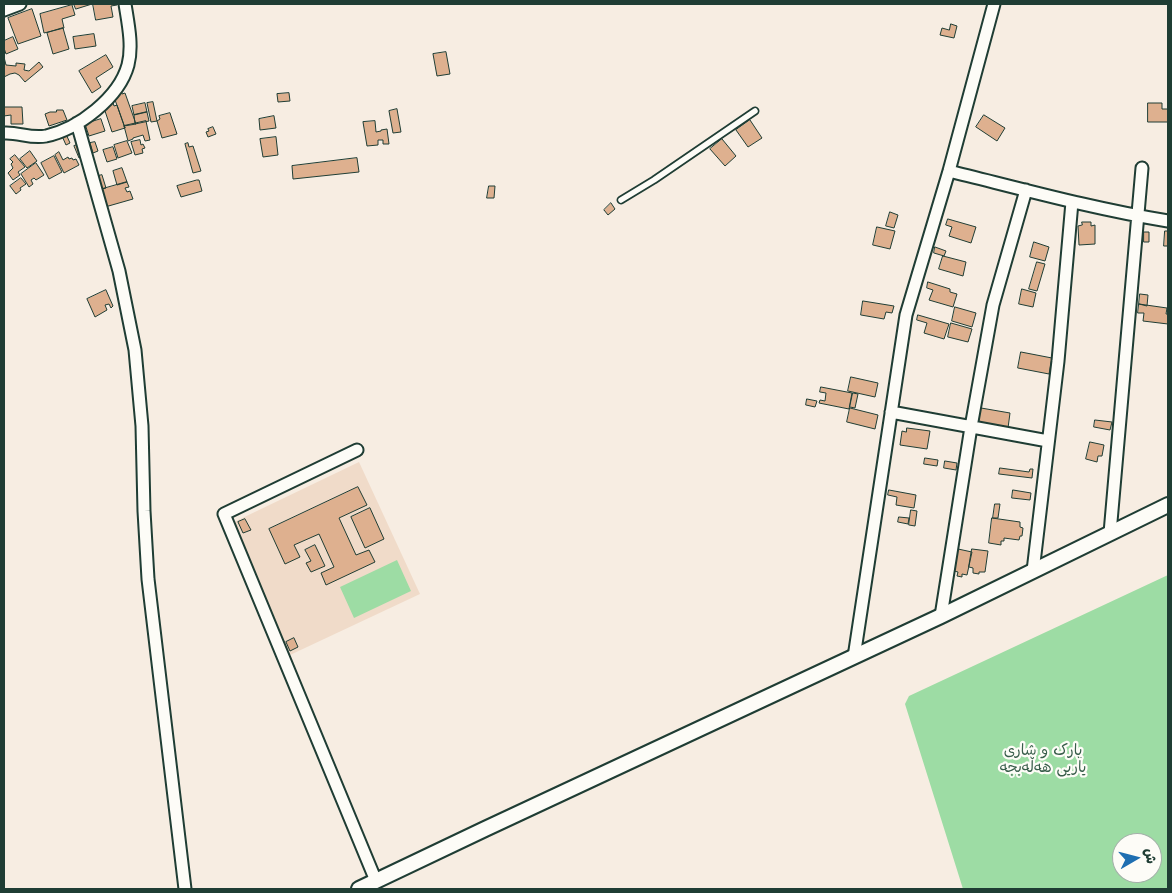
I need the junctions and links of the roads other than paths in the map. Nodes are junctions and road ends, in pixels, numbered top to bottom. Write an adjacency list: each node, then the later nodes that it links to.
1 (20, 4): 4 (street)
2 (125, 4): 6 (street)
3 (994, 4): 9 (street)
4 (4, 10)
5 (755, 111): 11 (lane)
6 (78, 123): 7 (street); 25 (street)
7 (4, 133)
8 (1142, 168): 13 (street)
9 (949, 171): 10 (street); 15 (street)
10 (1026, 190): 12 (street); 16 (street)
11 (621, 200)
12 (1072, 202): 13 (street); 17 (street)
13 (1137, 216): 14 (street); 20 (street)
14 (1168, 221)
15 (891, 412): 16 (street); 23 (street)
16 (971, 427): 17 (street); 22 (street)
17 (1048, 442): 21 (street)
18 (356, 450): 24 (street)
19 (1168, 505): 20 (street)
20 (1110, 533): 21 (street)
21 (1033, 571): 22 (street)
22 (941, 616): 23 (street)
23 (854, 657): 24 (street)
24 (376, 882): 26 (street)
25 (185, 889)
26 (359, 889)

